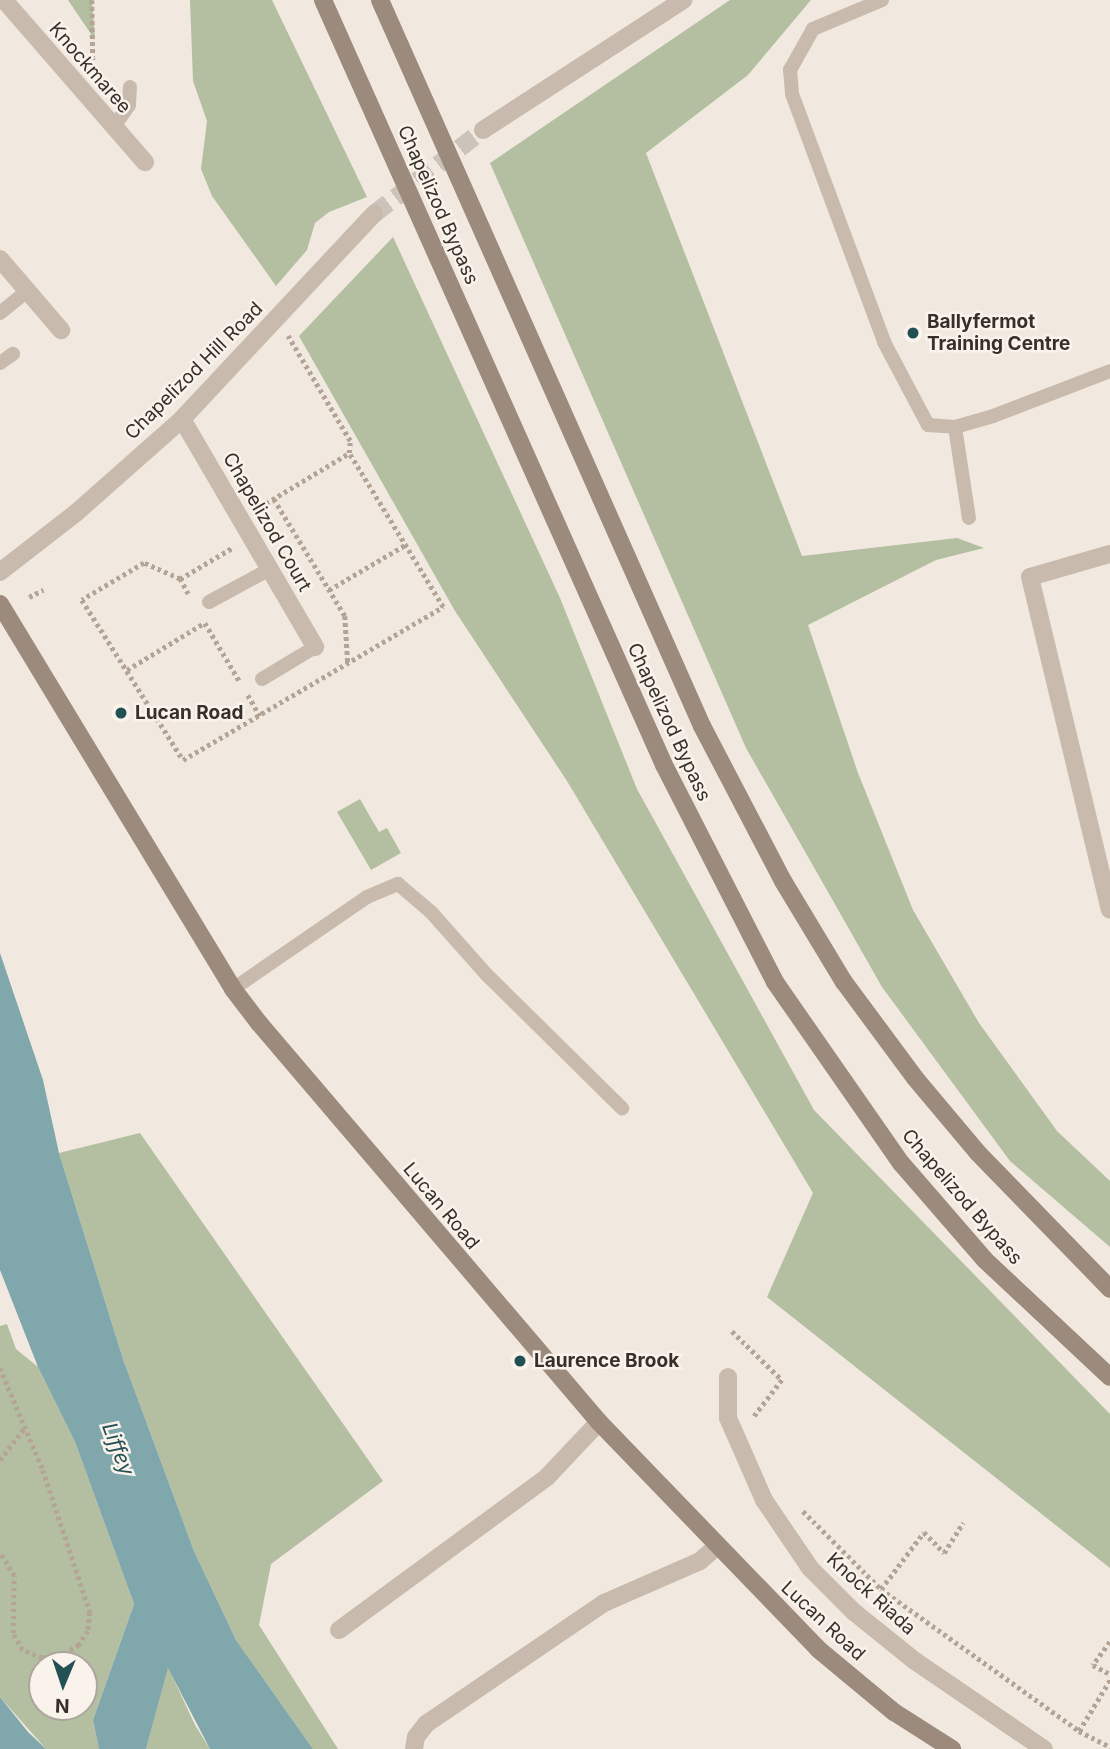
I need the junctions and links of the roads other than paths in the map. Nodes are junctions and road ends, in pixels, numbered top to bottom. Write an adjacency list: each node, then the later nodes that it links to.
1 (4, 0): 7 (street, Knockmaree)
2 (323, 0): 33 (main road, Chapelizod Bypass)
3 (380, 0): 31 (main road, Chapelizod Bypass)
4 (683, 0): 8 (street)
5 (882, 0): 19 (lane)
6 (130, 87): 7 (lane)
7 (113, 128): 9 (street, Knockmaree)
8 (483, 130)
9 (145, 162)
10 (374, 214): 18 (street, Chapelizod Hill Road)
11 (0, 260): 12 (street)
12 (27, 291): 13 (lane); 14 (street)
13 (0, 313)
14 (61, 330)
15 (13, 354): 16 (lane)
16 (0, 363)
17 (1110, 371): 19 (lane)
18 (182, 419): 22 (street, Chapelizod Court); 23 (street, Chapelizod Hill Road)
19 (955, 427): 20 (lane)
20 (969, 518)
21 (1110, 554): 28 (street)
22 (270, 569): 24 (lane); 26 (street, Chapelizod Court)
23 (0, 572)
24 (208, 603)
25 (0, 604): 29 (main road, Lucan Road)
26 (315, 647): 27 (lane)
27 (262, 679)
28 (1110, 910)
29 (233, 989): 30 (lane); 34 (main road, Lucan Road)
30 (622, 1108)
31 (1110, 1289)
32 (728, 1377): 39 (street, Knock Riada)
33 (1110, 1377)
34 (598, 1422): 35 (main road, Lucan Road); 36 (street)
35 (717, 1546): 37 (street); 38 (main road, Lucan Road)
36 (339, 1630)
37 (414, 1749)
38 (952, 1749)
39 (1044, 1749)

